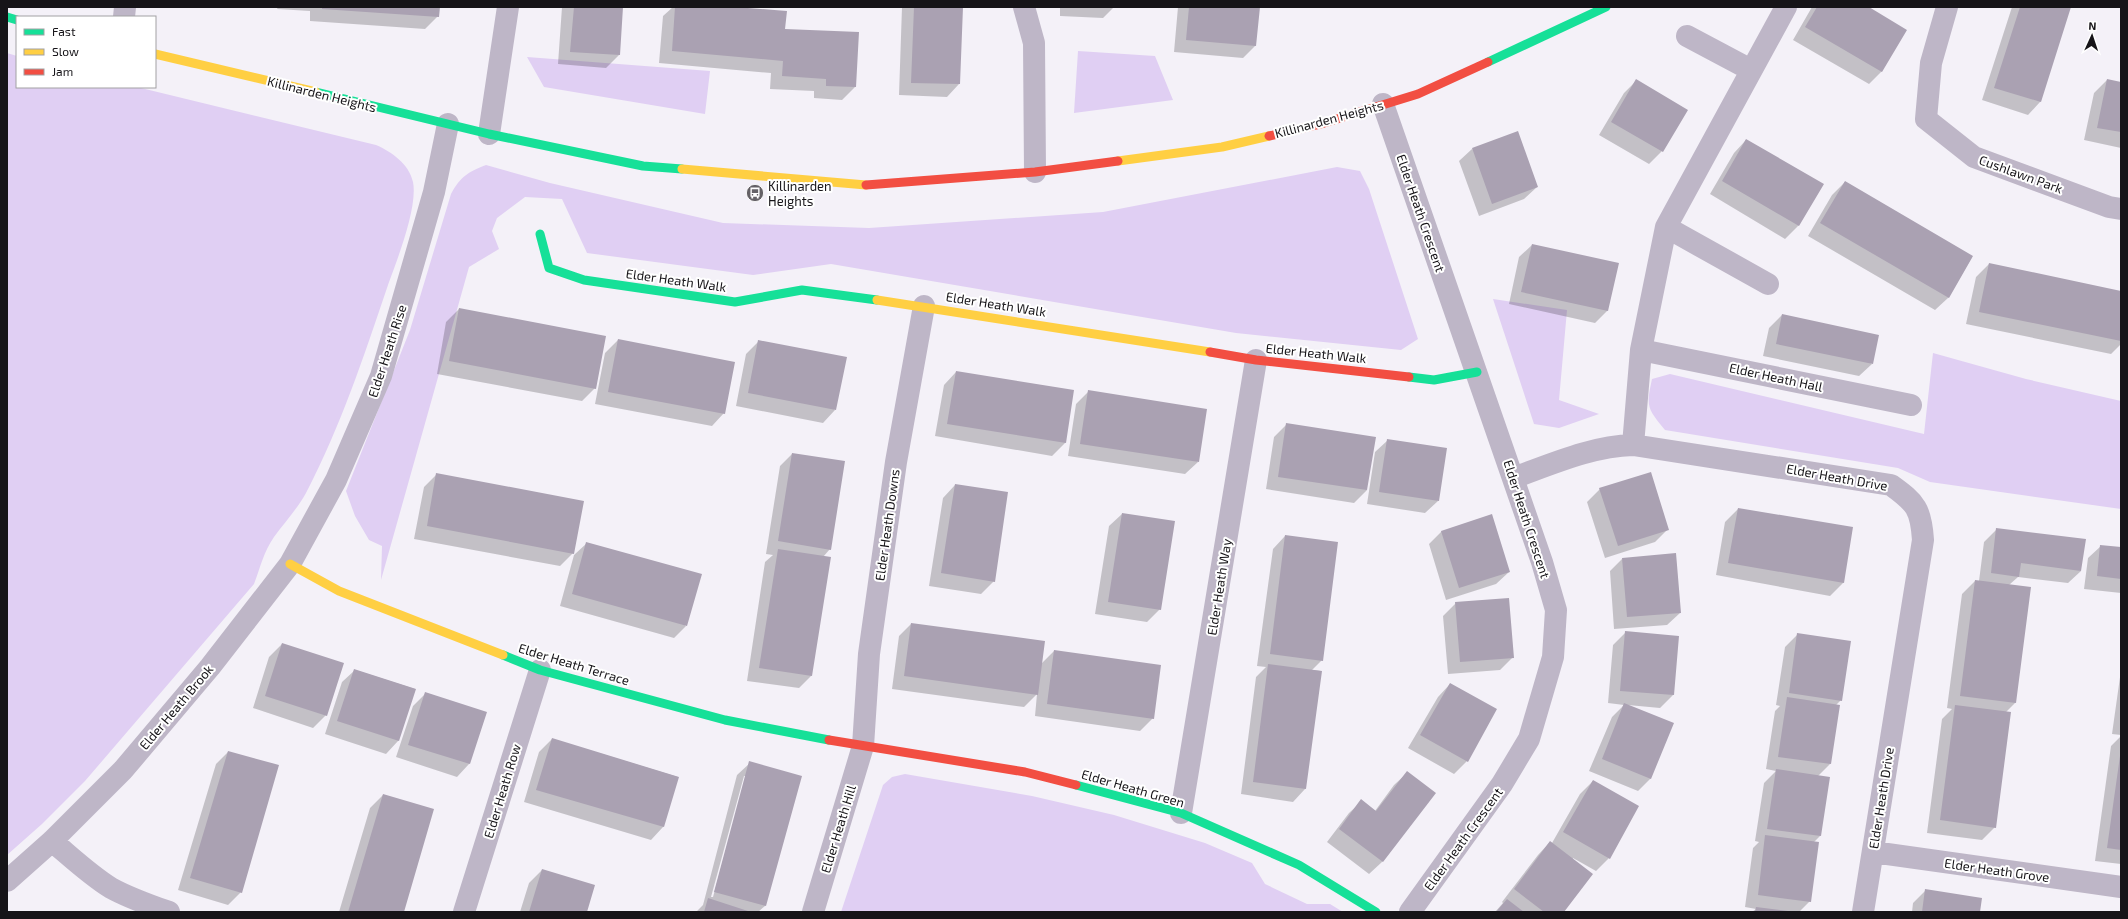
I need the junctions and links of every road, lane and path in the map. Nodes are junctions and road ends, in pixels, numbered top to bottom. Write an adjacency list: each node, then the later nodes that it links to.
1 (508, 7): 11 (street)
2 (1024, 7): 12 (street)
3 (1606, 7): 9 (street, Killinarden Heights)
4 (1786, 7): 8 (street)
5 (1947, 7): 13 (street, Cushlawn Park)
6 (1687, 36): 8 (street)
7 (156, 54): 10 (street, Killinarden Heights)
8 (1751, 70): 14 (street)
9 (1384, 104): 12 (street, Killinarden Heights); 20 (street, Elder Heath Crescent)
10 (448, 124): 11 (street, Killinarden Heights); 24 (street, Elder Heath Rise)
11 (489, 134): 12 (street, Killinarden Heights)
12 (1035, 172)
13 (2121, 209)
14 (1666, 226): 16 (street); 18 (street)
15 (540, 234): 17 (street, Elder Heath Walk)
16 (1768, 284)
17 (924, 306): 19 (street, Elder Heath Walk); 26 (street, Elder Heath Downs)
18 (1641, 350): 21 (street, Elder Heath Hall); 22 (street)
19 (1256, 360): 20 (street, Elder Heath Walk); 27 (street, Elder Heath Way)
20 (1477, 372): 23 (street, Elder Heath Crescent)
21 (1911, 405)
22 (1633, 445): 23 (street, Elder Heath Drive); 29 (street, Elder Heath Drive)
23 (1514, 478): 36 (street, Elder Heath Crescent)
24 (290, 564): 25 (street, Elder Heath Terrace); 28 (street, Elder Heath Brook)
25 (540, 670): 26 (street, Elder Heath Terrace); 33 (street, Elder Heath Row)
26 (864, 746): 27 (street, Elder Heath Green); 34 (street, Elder Heath Hill)
27 (1181, 813): 35 (street, Elder Heath Green)
28 (52, 841): 30 (street, Elder Heath Brook); 32 (street)
29 (1873, 852): 31 (street, Elder Heath Grove); 37 (street, Elder Heath Drive)
30 (7, 881)
31 (2121, 887)
32 (169, 912)
33 (464, 912)
34 (812, 912)
35 (1376, 912)
36 (1410, 912)
37 (1863, 912)

